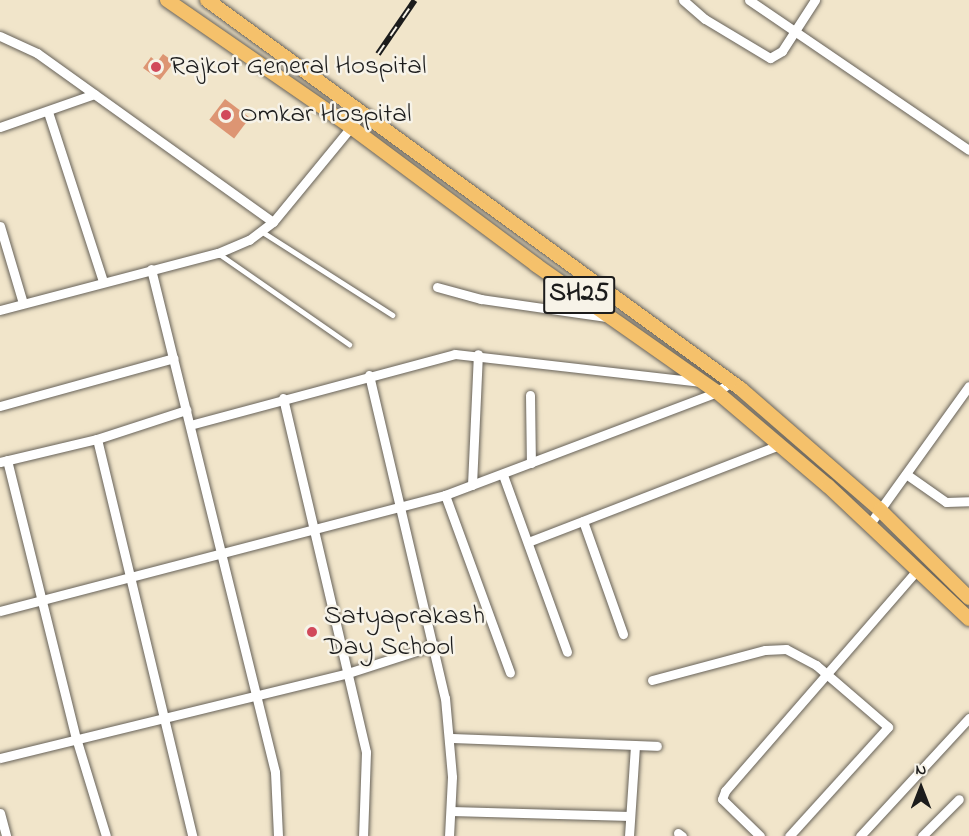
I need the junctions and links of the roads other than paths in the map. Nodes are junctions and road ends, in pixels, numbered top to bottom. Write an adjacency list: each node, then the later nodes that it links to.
1 (167, 0): 12 (main road, SH25)
2 (207, 0): 10 (main road, SH25)
3 (683, 0): 6 (street)
4 (749, 0): 6 (street)
5 (815, 0): 6 (street)
6 (795, 29): 13 (street)
7 (2, 41): 8 (street)
8 (94, 94): 9 (street); 14 (street)
9 (48, 112): 11 (street); 19 (street)
10 (361, 115): 12 (street); 30 (main road, SH25)
11 (0, 127)
12 (351, 127): 14 (street); 24 (main road, SH25)
13 (969, 150)
14 (273, 222): 16 (street)
15 (0, 226): 21 (street)
16 (261, 231): 17 (street); 23 (lane)
17 (219, 253): 18 (street); 25 (lane)
18 (151, 269): 19 (street); 27 (street)
19 (104, 281): 21 (street)
20 (436, 287): 24 (street)
21 (23, 303): 22 (street)
22 (0, 310)
23 (393, 315)
24 (611, 318): 29 (main road, SH25)
25 (349, 344)
26 (478, 354): 28 (street); 29 (street); 44 (street)
27 (174, 358): 35 (street); 36 (street)
28 (369, 375): 34 (street); 47 (street)
29 (703, 382): 32 (main road, SH25)
30 (731, 382): 32 (street); 48 (main road, SH25)
31 (969, 386): 42 (street)
32 (717, 392): 39 (main road, SH25); 41 (street)
33 (530, 394): 41 (street)
34 (283, 398): 37 (street); 51 (street)
35 (0, 406)
36 (186, 410): 37 (street); 38 (street)
37 (190, 425): 53 (street)
38 (97, 439): 40 (street); 55 (street)
39 (779, 445): 49 (street); 50 (main road, SH25)
40 (4, 461): 57 (street)
41 (531, 463): 43 (street)
42 (906, 474): 46 (street); 48 (street)
43 (503, 475): 44 (street); 52 (street)
44 (472, 484): 45 (street)
45 (445, 495): 47 (street); 64 (street)
46 (969, 501)
47 (402, 508): 51 (street); 61 (street)
48 (880, 510): 50 (street); 56 (main road, SH25)
49 (583, 521): 52 (street); 60 (street)
50 (869, 525): 54 (main road, SH25)
51 (313, 529): 53 (street); 63 (street)
52 (528, 542): 62 (street)
53 (223, 554): 55 (street); 67 (street)
54 (917, 570): 59 (main road, SH25); 65 (street)
55 (127, 575): 57 (street); 68 (street)
56 (969, 598)
57 (42, 599): 58 (street); 70 (street)
58 (0, 611)
59 (969, 619)
60 (623, 634)
61 (435, 645): 63 (street); 71 (street)
62 (567, 652)
63 (348, 672): 67 (street); 83 (street)
64 (510, 673)
65 (826, 674): 66 (street); 86 (street); 87 (street)
66 (652, 680)
67 (257, 695): 68 (street); 82 (street)
68 (162, 716): 70 (street); 81 (street)
69 (969, 718): 88 (street)
70 (76, 738): 74 (street); 80 (street)
71 (450, 738): 72 (street); 76 (street)
72 (635, 745): 73 (street); 78 (street)
73 (657, 746)
74 (0, 758)
75 (958, 799): 89 (street)
76 (451, 811): 78 (street); 84 (street)
77 (0, 813): 79 (street)
78 (630, 816): 85 (street)
79 (6, 836)
80 (106, 836)
81 (192, 836)
82 (278, 836)
83 (363, 836)
84 (449, 836)
85 (629, 836)
86 (760, 836)
87 (789, 836)
88 (861, 836)
89 (922, 836)

